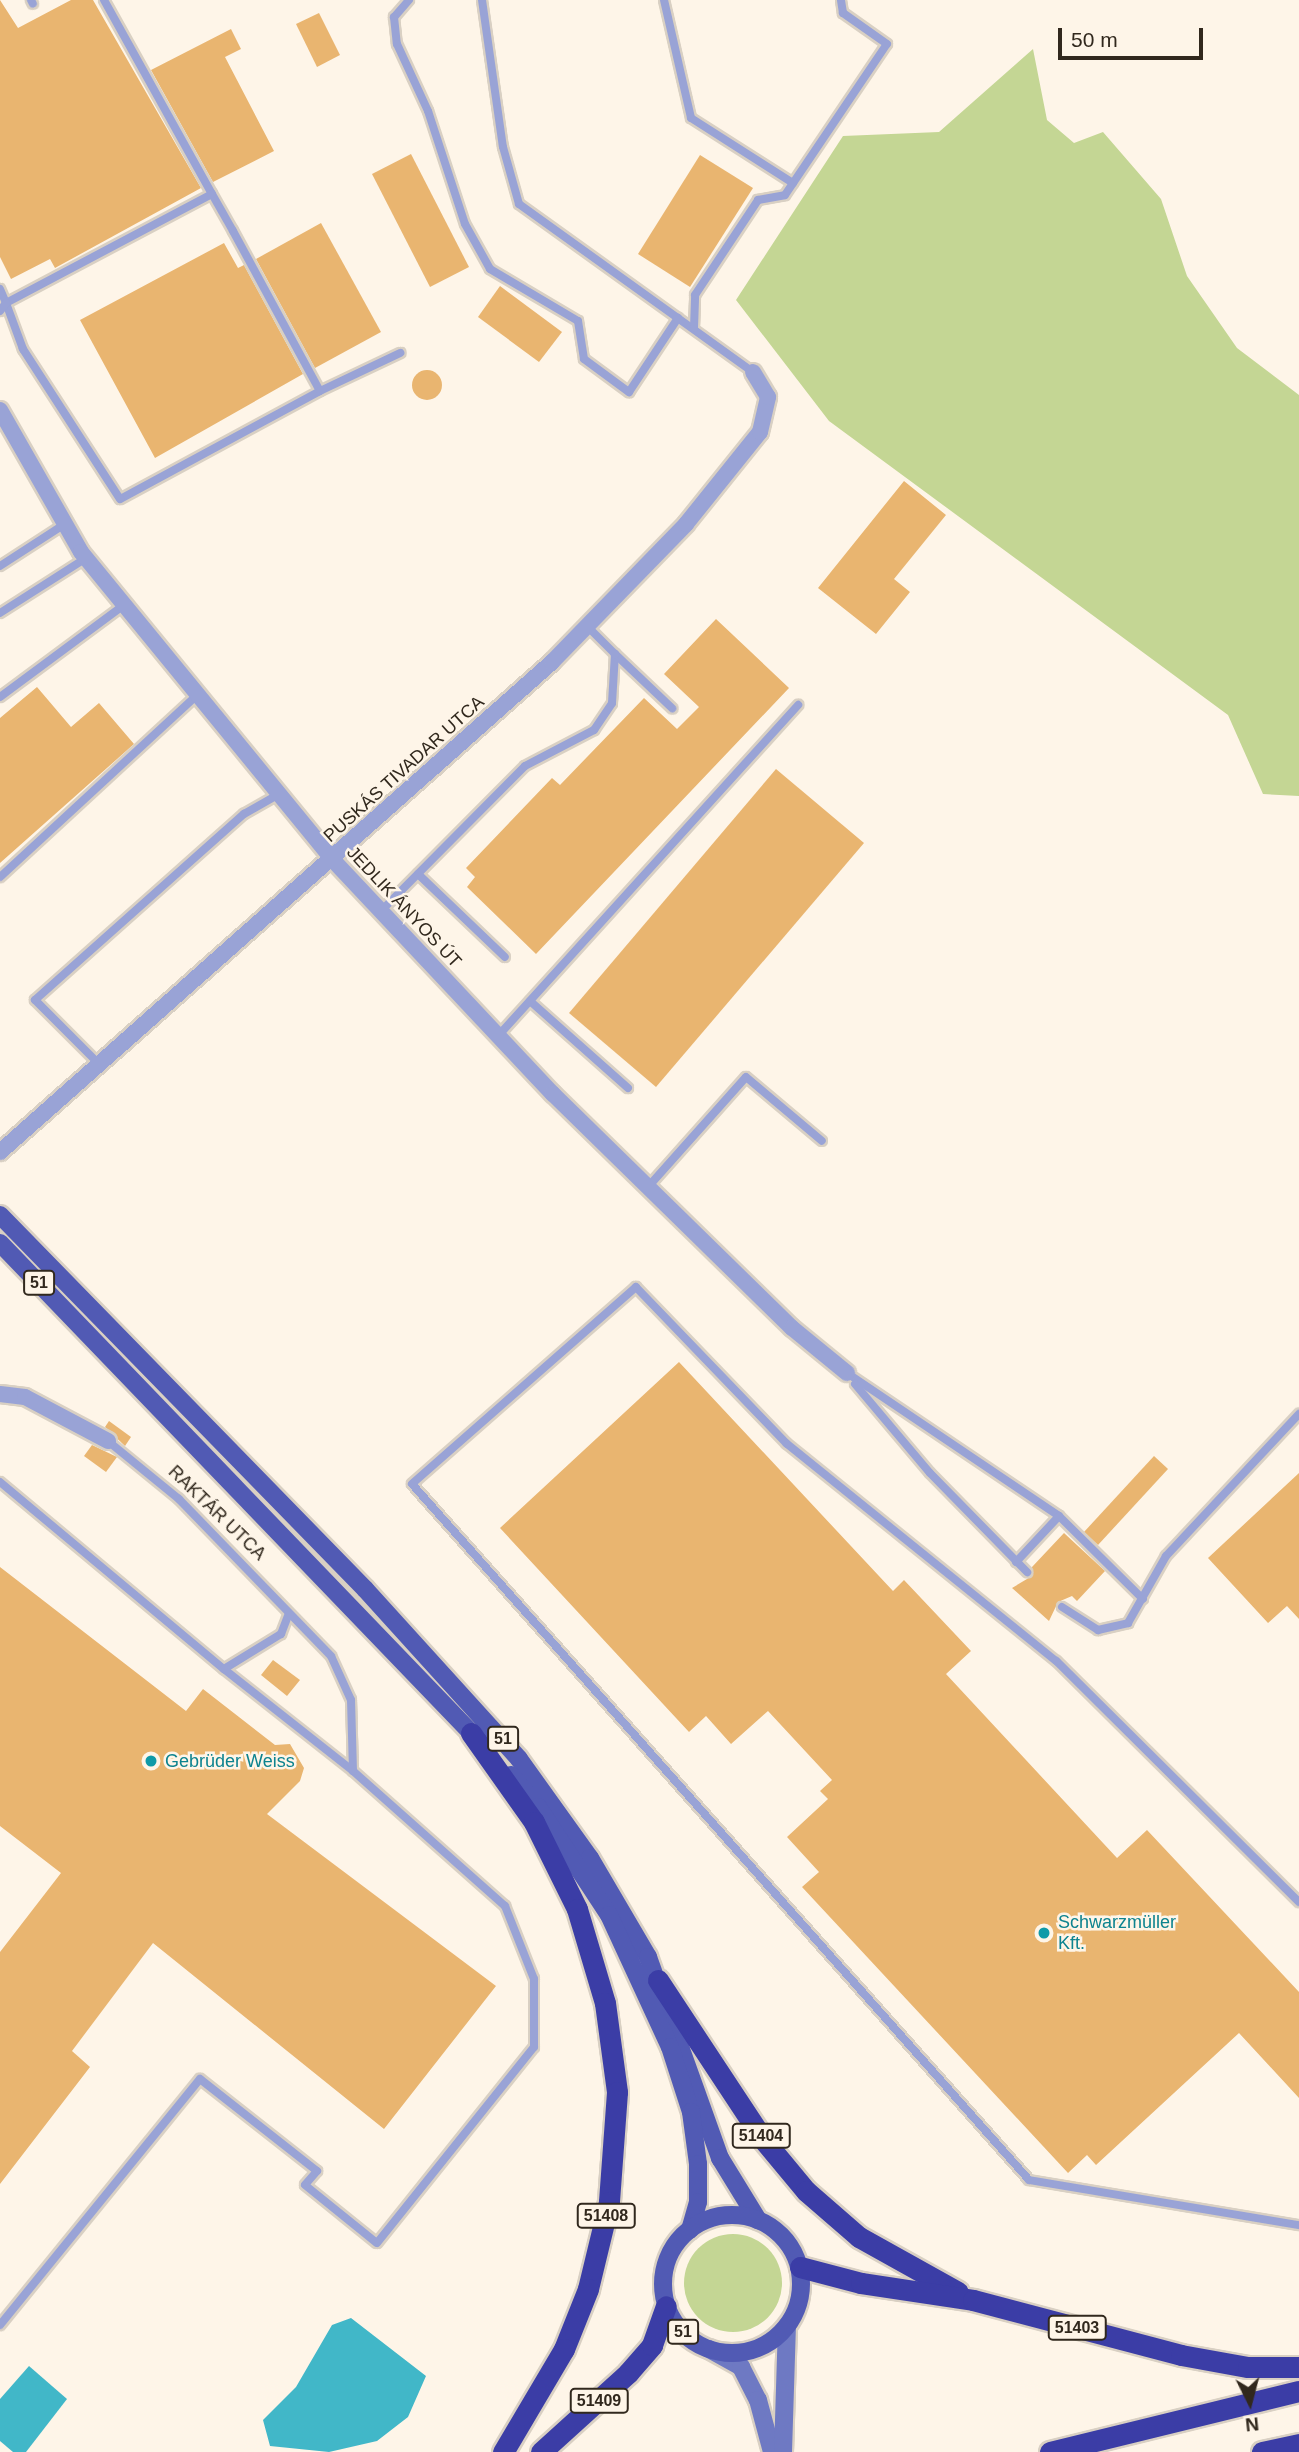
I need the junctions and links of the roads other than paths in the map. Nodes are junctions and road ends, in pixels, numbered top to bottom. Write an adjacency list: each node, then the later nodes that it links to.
1 (104, 0): 7 (lane)
2 (410, 0): 11 (lane)
3 (482, 0): 11 (lane)
4 (664, 0): 6 (lane)
5 (841, 0): 6 (lane)
6 (793, 183): 12 (lane)
7 (212, 194): 9 (lane); 15 (lane)
8 (0, 289): 9 (lane)
9 (6, 303): 10 (lane); 15 (lane)
10 (0, 312)
11 (678, 318): 12 (lane)
12 (694, 328): 14 (lane)
13 (400, 353): 15 (lane)
14 (753, 372): 22 (street, PUSKÁS TIVADAR UTCA)
15 (320, 391)
16 (0, 410): 17 (street, JEDLIK ÁNYOS ÚT)
17 (65, 524): 18 (street, JEDLIK ÁNYOS ÚT); 19 (lane)
18 (86, 558): 20 (street, JEDLIK ÁNYOS ÚT); 21 (lane)
19 (0, 566)
20 (124, 605): 24 (street, JEDLIK ÁNYOS ÚT); 25 (lane)
21 (0, 613)
22 (587, 626): 23 (lane); 29 (street, PUSKÁS TIVADAR UTCA)
23 (615, 654): 27 (lane); 30 (lane)
24 (197, 695): 28 (street, JEDLIK ÁNYOS ÚT); 31 (lane)
25 (0, 697)
26 (798, 705): 34 (lane)
27 (672, 708)
28 (279, 794): 29 (street, JEDLIK ÁNYOS ÚT); 36 (lane)
29 (333, 860): 32 (street, JEDLIK ÁNYOS ÚT); 36 (street, PUSKÁS TIVADAR UTCA)
30 (418, 874): 32 (lane); 33 (lane)
31 (0, 877)
32 (381, 911): 35 (street, JEDLIK ÁNYOS ÚT)
33 (505, 957)
34 (530, 1002): 35 (lane); 37 (lane)
35 (498, 1036): 40 (street, JEDLIK ÁNYOS ÚT)
36 (100, 1065): 39 (street, PUSKÁS TIVADAR UTCA)
37 (628, 1088)
38 (822, 1141): 40 (lane)
39 (0, 1152)
40 (648, 1187): 43 (street, JEDLIK ÁNYOS ÚT)
41 (0, 1215): 58 (main road, 51)
42 (0, 1243): 55 (main road, 51)
43 (847, 1373): 48 (lane); 49 (lane)
44 (0, 1394): 46 (street, RAKTÁR UTCA)
45 (1299, 1414): 51 (lane)
46 (108, 1441): 53 (lane, RAKTÁR UTCA)
47 (0, 1482): 54 (lane)
48 (1059, 1516): 49 (lane); 51 (lane)
49 (1016, 1562): 50 (lane)
50 (1027, 1572)
51 (1143, 1599): 52 (lane)
52 (1062, 1607)
53 (289, 1613): 54 (lane); 56 (lane, RAKTÁR UTCA)
54 (224, 1669): 56 (lane)
55 (471, 1733): 61 (main road, 51); 71 (highway, 51408)
56 (353, 1771): 65 (lane)
57 (1299, 1902): 60 (lane)
58 (658, 1980): 59 (main road, 51); 63 (highway, 51404)
59 (758, 2220): 61 (main road, 51); 62 (main road, 51)
60 (1299, 2225)
61 (690, 2230): 64 (main road, 51)
62 (800, 2267): 63 (highway, 51403); 66 (main road)
63 (973, 2300): 68 (highway, 51403)
64 (666, 2306): 67 (main road, 51); 72 (highway, 51409)
65 (0, 2325)
66 (787, 2328): 67 (main road, 51); 74 (street)
67 (709, 2349): 73 (street)
68 (1299, 2367)
69 (1299, 2391): 75 (highway)
70 (1299, 2444): 76 (highway)
71 (503, 2452)
72 (541, 2452)
73 (772, 2452)
74 (783, 2452)
75 (1050, 2452)
76 (1262, 2452)

